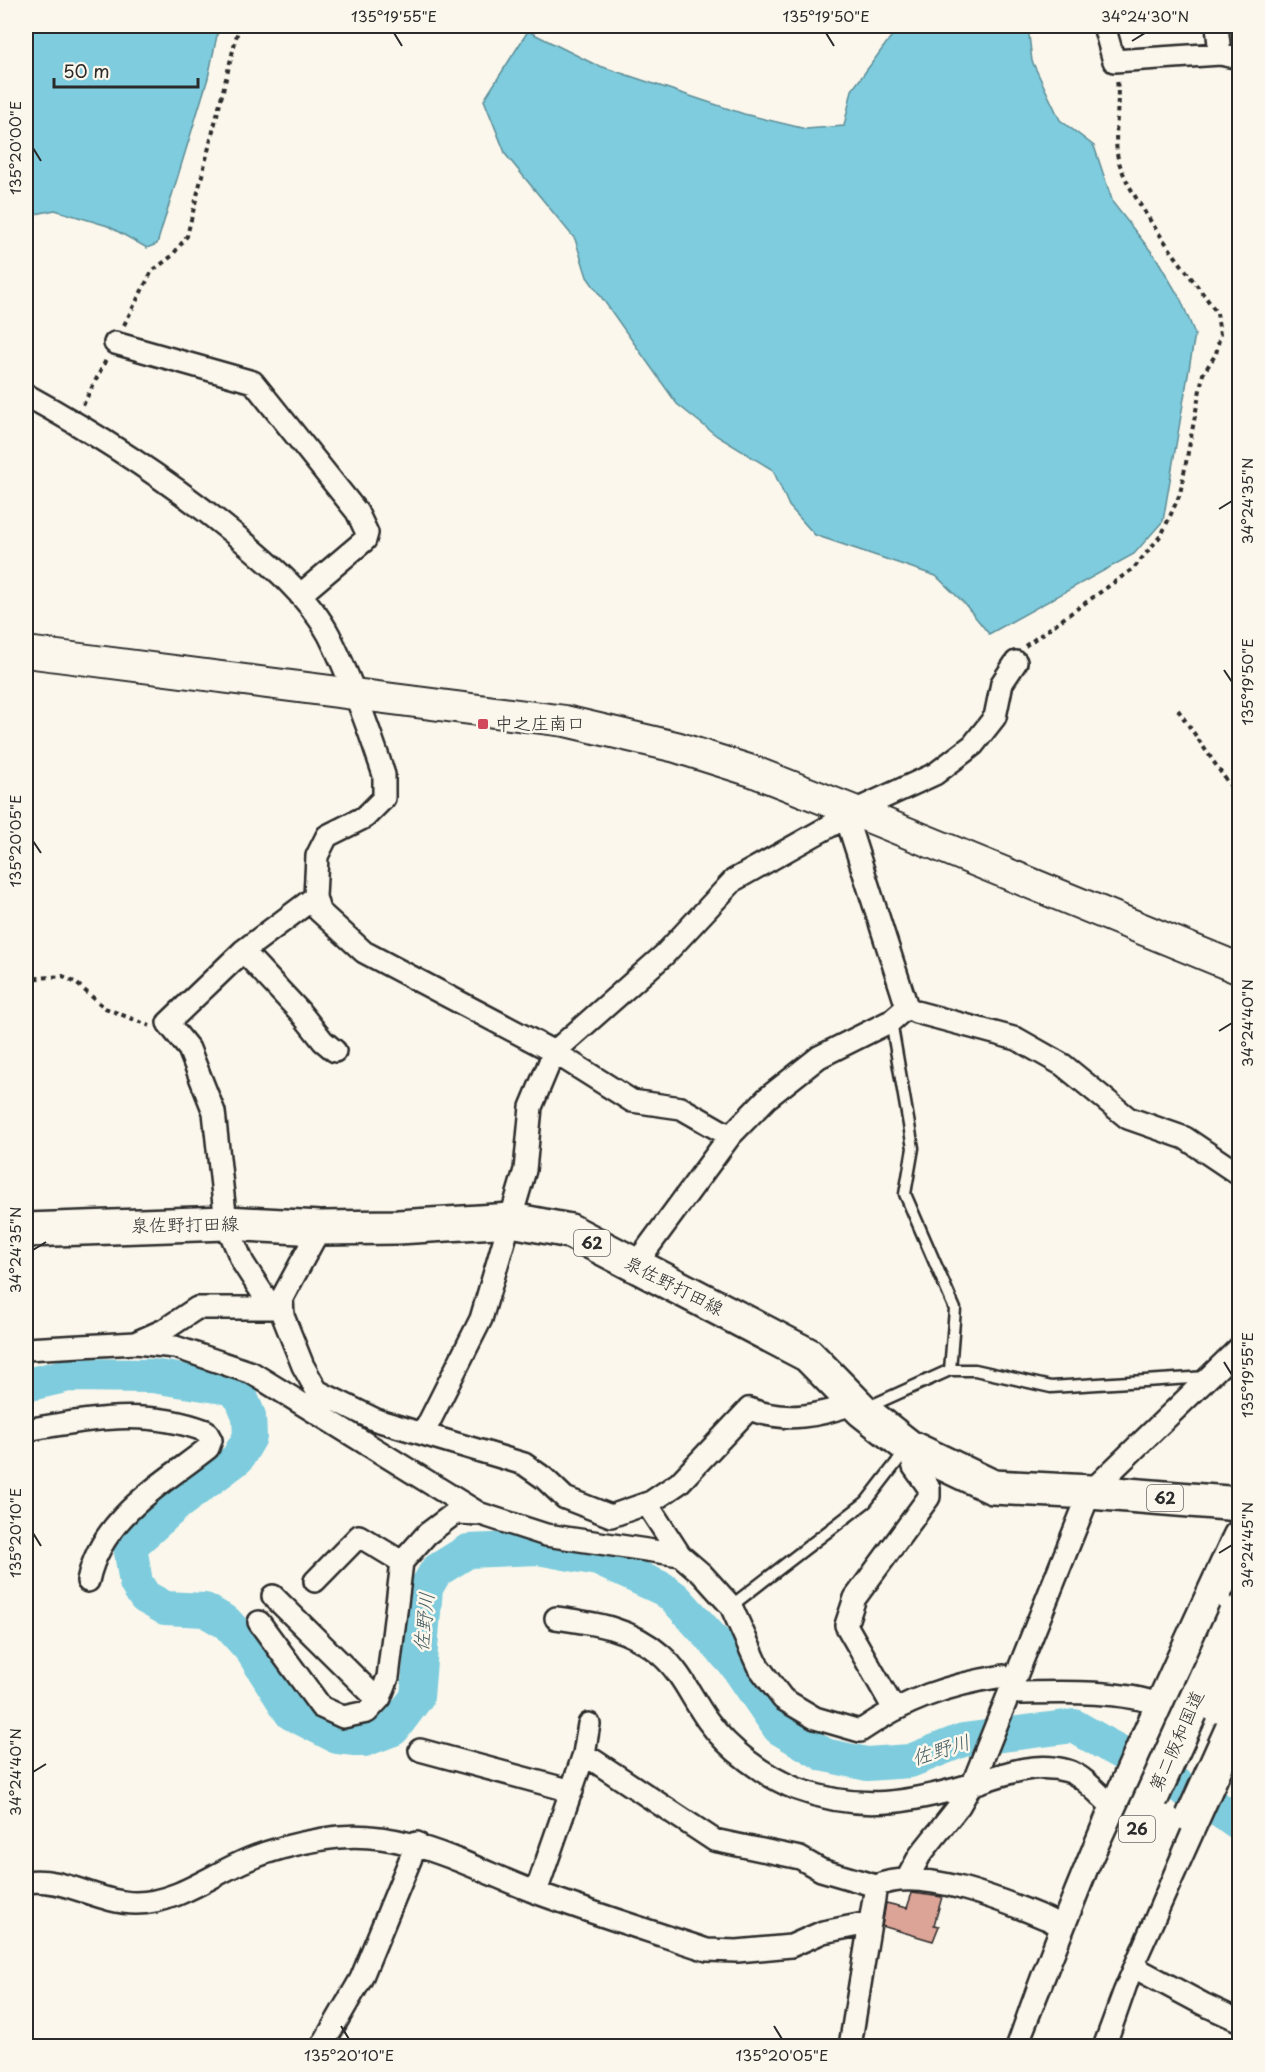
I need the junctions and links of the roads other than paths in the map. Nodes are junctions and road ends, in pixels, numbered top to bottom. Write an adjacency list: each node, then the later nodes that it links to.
1 (1104, 26): 3 (street)
2 (1217, 26): 3 (street)
3 (1230, 56)
4 (115, 343): 6 (street)
5 (26, 395): 6 (street)
6 (300, 596): 9 (street)
7 (26, 652): 9 (street)
8 (1016, 662): 10 (street)
9 (354, 695): 10 (street); 11 (street)
10 (850, 812): 13 (street); 14 (street); 17 (street)
11 (315, 897): 12 (street); 17 (street)
12 (243, 951): 16 (street); 21 (street)
13 (1239, 969)
14 (907, 1006): 15 (street); 19 (street)
15 (891, 1021): 18 (street); 29 (lane)
16 (335, 1051)
17 (554, 1053): 18 (street); 20 (street)
18 (729, 1136): 24 (street)
19 (1239, 1175)
20 (512, 1220): 22 (main road, 泉佐野打田線 / 62); 24 (main road, 泉佐野打田線 / 62); 34 (street)
21 (226, 1223): 22 (main road, 泉佐野打田線 / 62); 23 (main road, 泉佐野打田線 / 62); 25 (street)
22 (320, 1228): 25 (street)
23 (26, 1230)
24 (635, 1265): 32 (main road, 泉佐野打田線 / 62)
25 (277, 1308): 26 (street); 31 (street)
26 (136, 1342): 28 (street); 31 (street)
27 (1239, 1347): 30 (street)
28 (26, 1349)
29 (950, 1370): 30 (lane); 32 (lane)
30 (1207, 1377): 36 (street)
31 (310, 1397): 34 (street); 39 (street)
32 (859, 1406): 35 (main road, 泉佐野打田線 / 62); 37 (street)
33 (26, 1430): 43 (street)
34 (424, 1432): 37 (street)
35 (909, 1447): 36 (main road, 泉佐野打田線 / 62); 46 (lane); 55 (street)
36 (1090, 1492): 38 (main road, 泉佐野打田線 / 62); 53 (street)
37 (647, 1504): 41 (street)
38 (1239, 1504)
39 (481, 1514): 41 (street); 42 (street)
40 (1239, 1538): 57 (main road, 26)
41 (680, 1555): 46 (street)
42 (402, 1562): 44 (street); 54 (street)
43 (88, 1581)
44 (315, 1581)
45 (273, 1596): 50 (street)
46 (731, 1606): 55 (street)
47 (1237, 1609): 76 (main road, 第二阪和国道 / 26, bridge)
48 (556, 1618): 61 (street)
49 (260, 1622): 51 (street)
50 (310, 1632): 51 (street); 54 (street)
51 (285, 1658): 54 (street)
52 (1239, 1659): 77 (main road, 第二阪和国道 / 26, bridge)
53 (1009, 1693): 55 (street); 57 (street); 61 (street)
54 (378, 1700)
55 (894, 1709)
56 (1239, 1712): 71 (main road, 26)
57 (1158, 1714): 63 (main road, 26)
58 (590, 1725): 60 (street)
59 (420, 1750): 62 (street)
60 (584, 1754): 62 (street); 67 (street)
61 (974, 1781): 63 (street); 65 (street)
62 (572, 1791): 68 (street)
63 (1120, 1801): 70 (main road, 26)
64 (417, 1843): 66 (street); 68 (street); 73 (street)
65 (907, 1879): 67 (street); 70 (street)
66 (26, 1882)
67 (876, 1886): 69 (street)
68 (536, 1892): 69 (street)
69 (869, 1923): 74 (street)
70 (1066, 1931): 71 (street); 75 (main road, 26)
71 (1127, 1963): 72 (street); 78 (main road, 26)
72 (1239, 2021)
73 (322, 2046)
74 (850, 2046)
75 (1024, 2046)
76 (1048, 2046)
77 (1073, 2046)
78 (1098, 2046)

